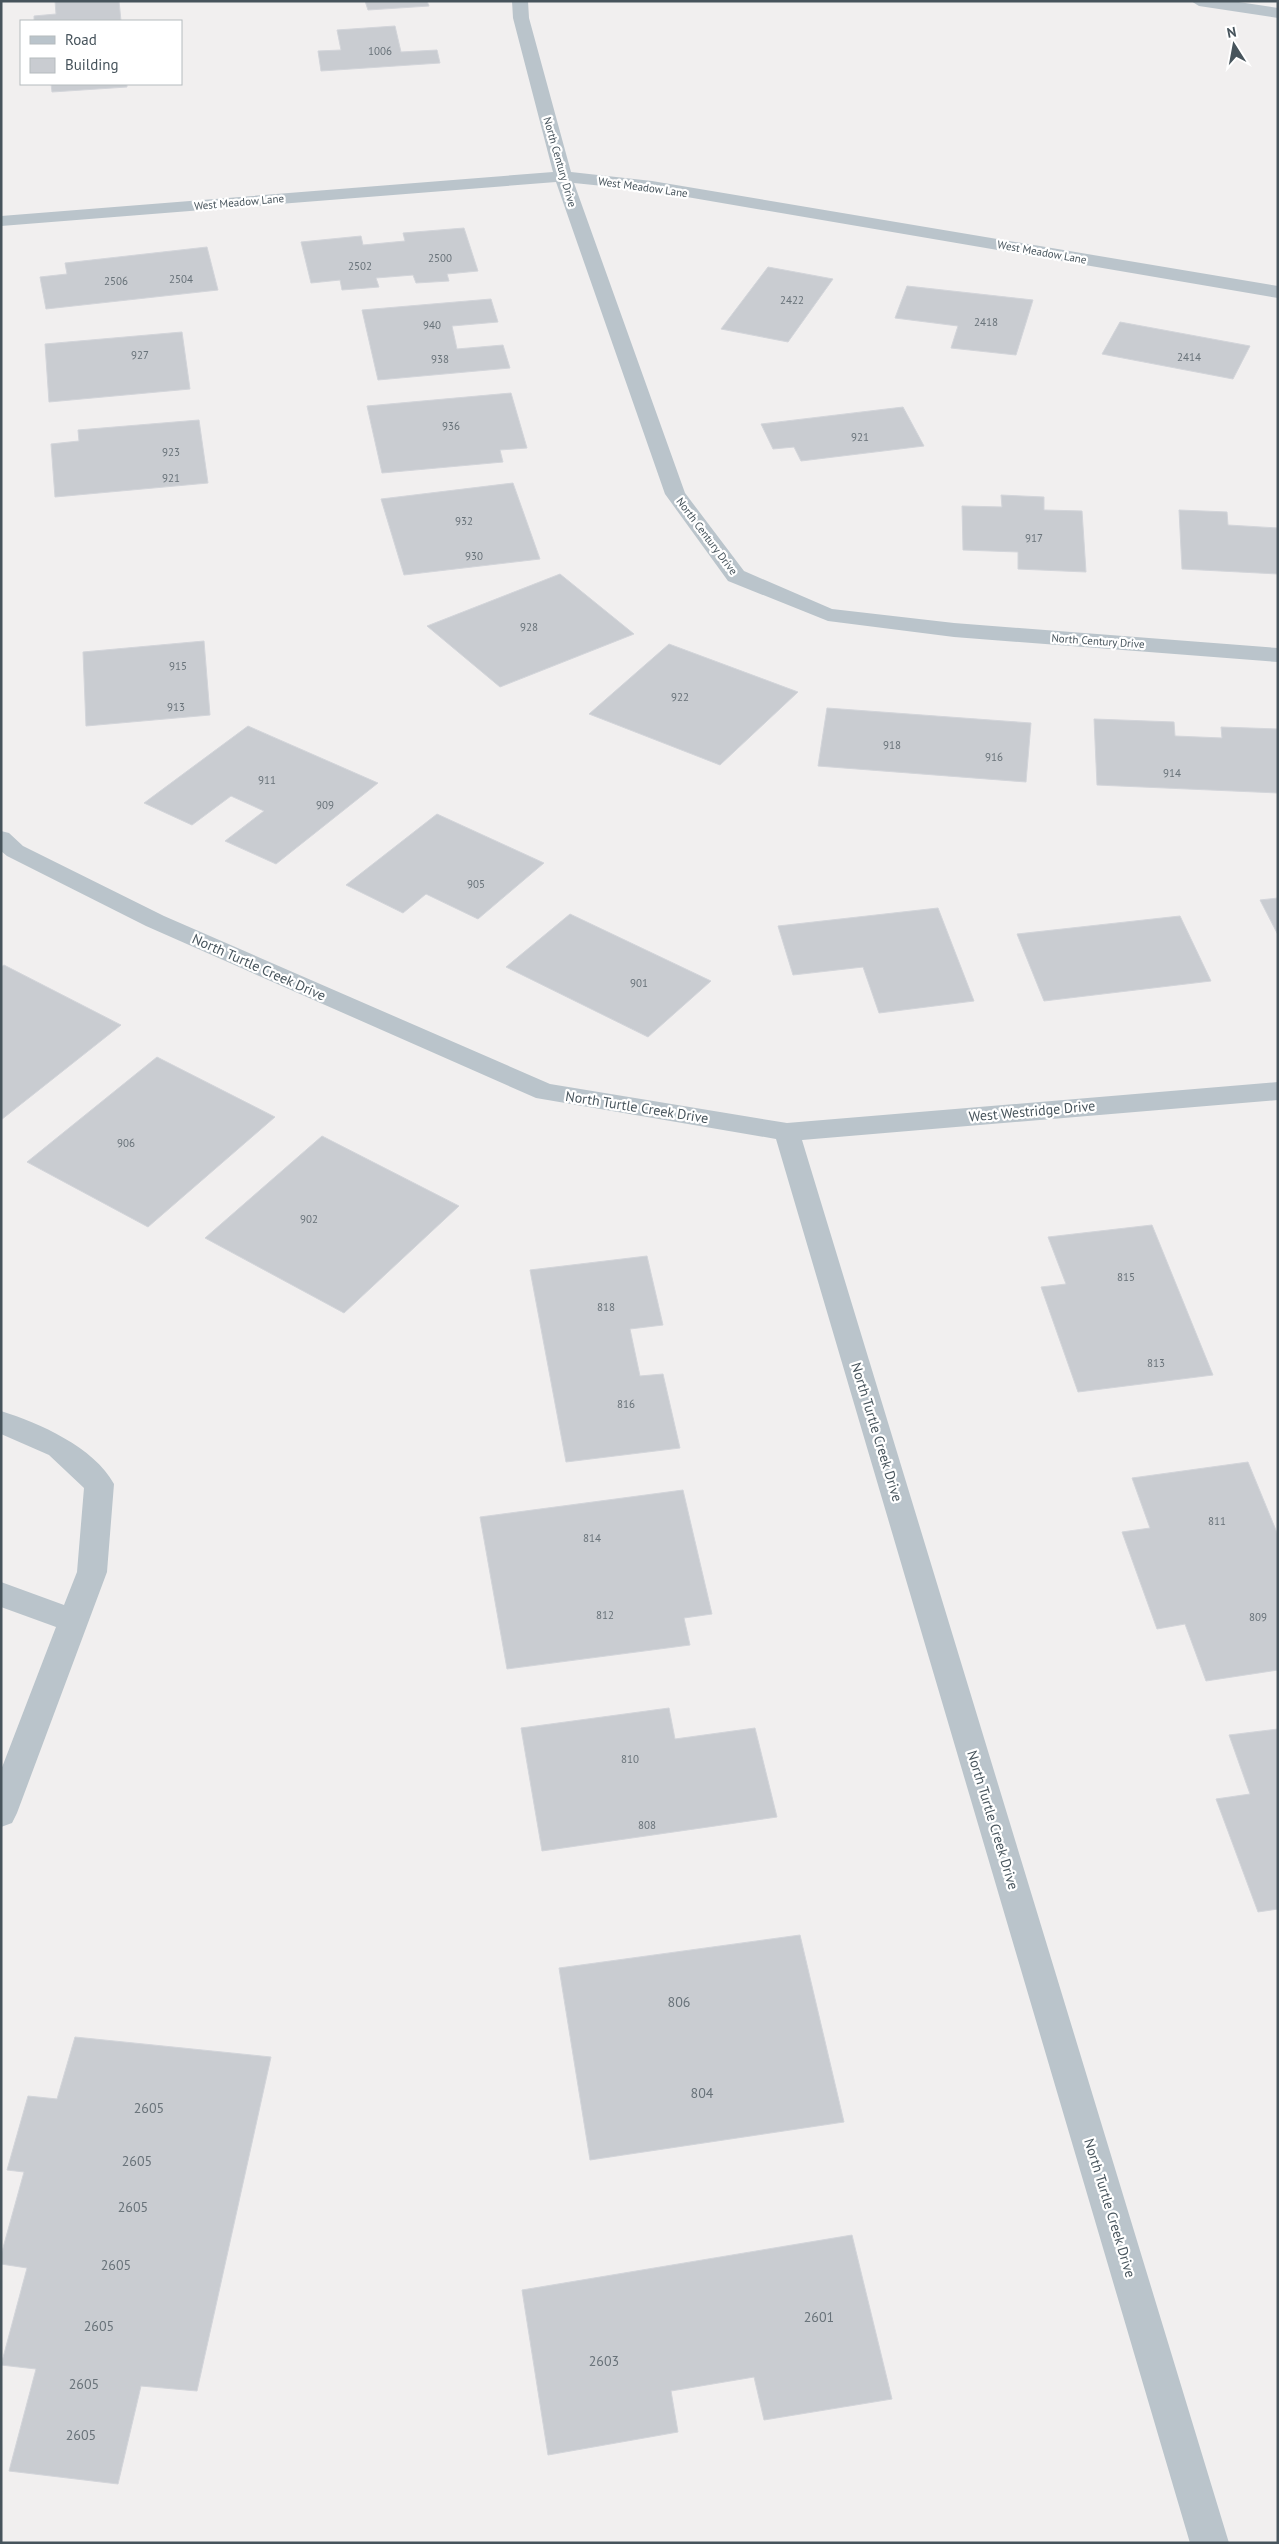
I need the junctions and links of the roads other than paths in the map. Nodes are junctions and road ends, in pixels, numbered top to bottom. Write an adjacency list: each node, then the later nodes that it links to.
1 (520, 1): 4 (street, North Century Drive)
2 (1199, 1): 3 (street)
3 (1278, 13)
4 (563, 176): 5 (street, West Meadow Lane); 6 (street, West Meadow Lane); 7 (street, North Century Drive)
5 (1, 221)
6 (1278, 292)
7 (1278, 655)
8 (1, 838): 10 (street, North Turtle Creek Drive)
9 (1278, 1091): 10 (street, West Westridge Drive)
10 (787, 1132): 15 (street, North Turtle Creek Drive)
11 (1, 1422): 13 (street)
12 (1, 1594): 13 (street)
13 (74, 1621): 14 (street)
14 (1, 1813)
15 (1210, 2543)

